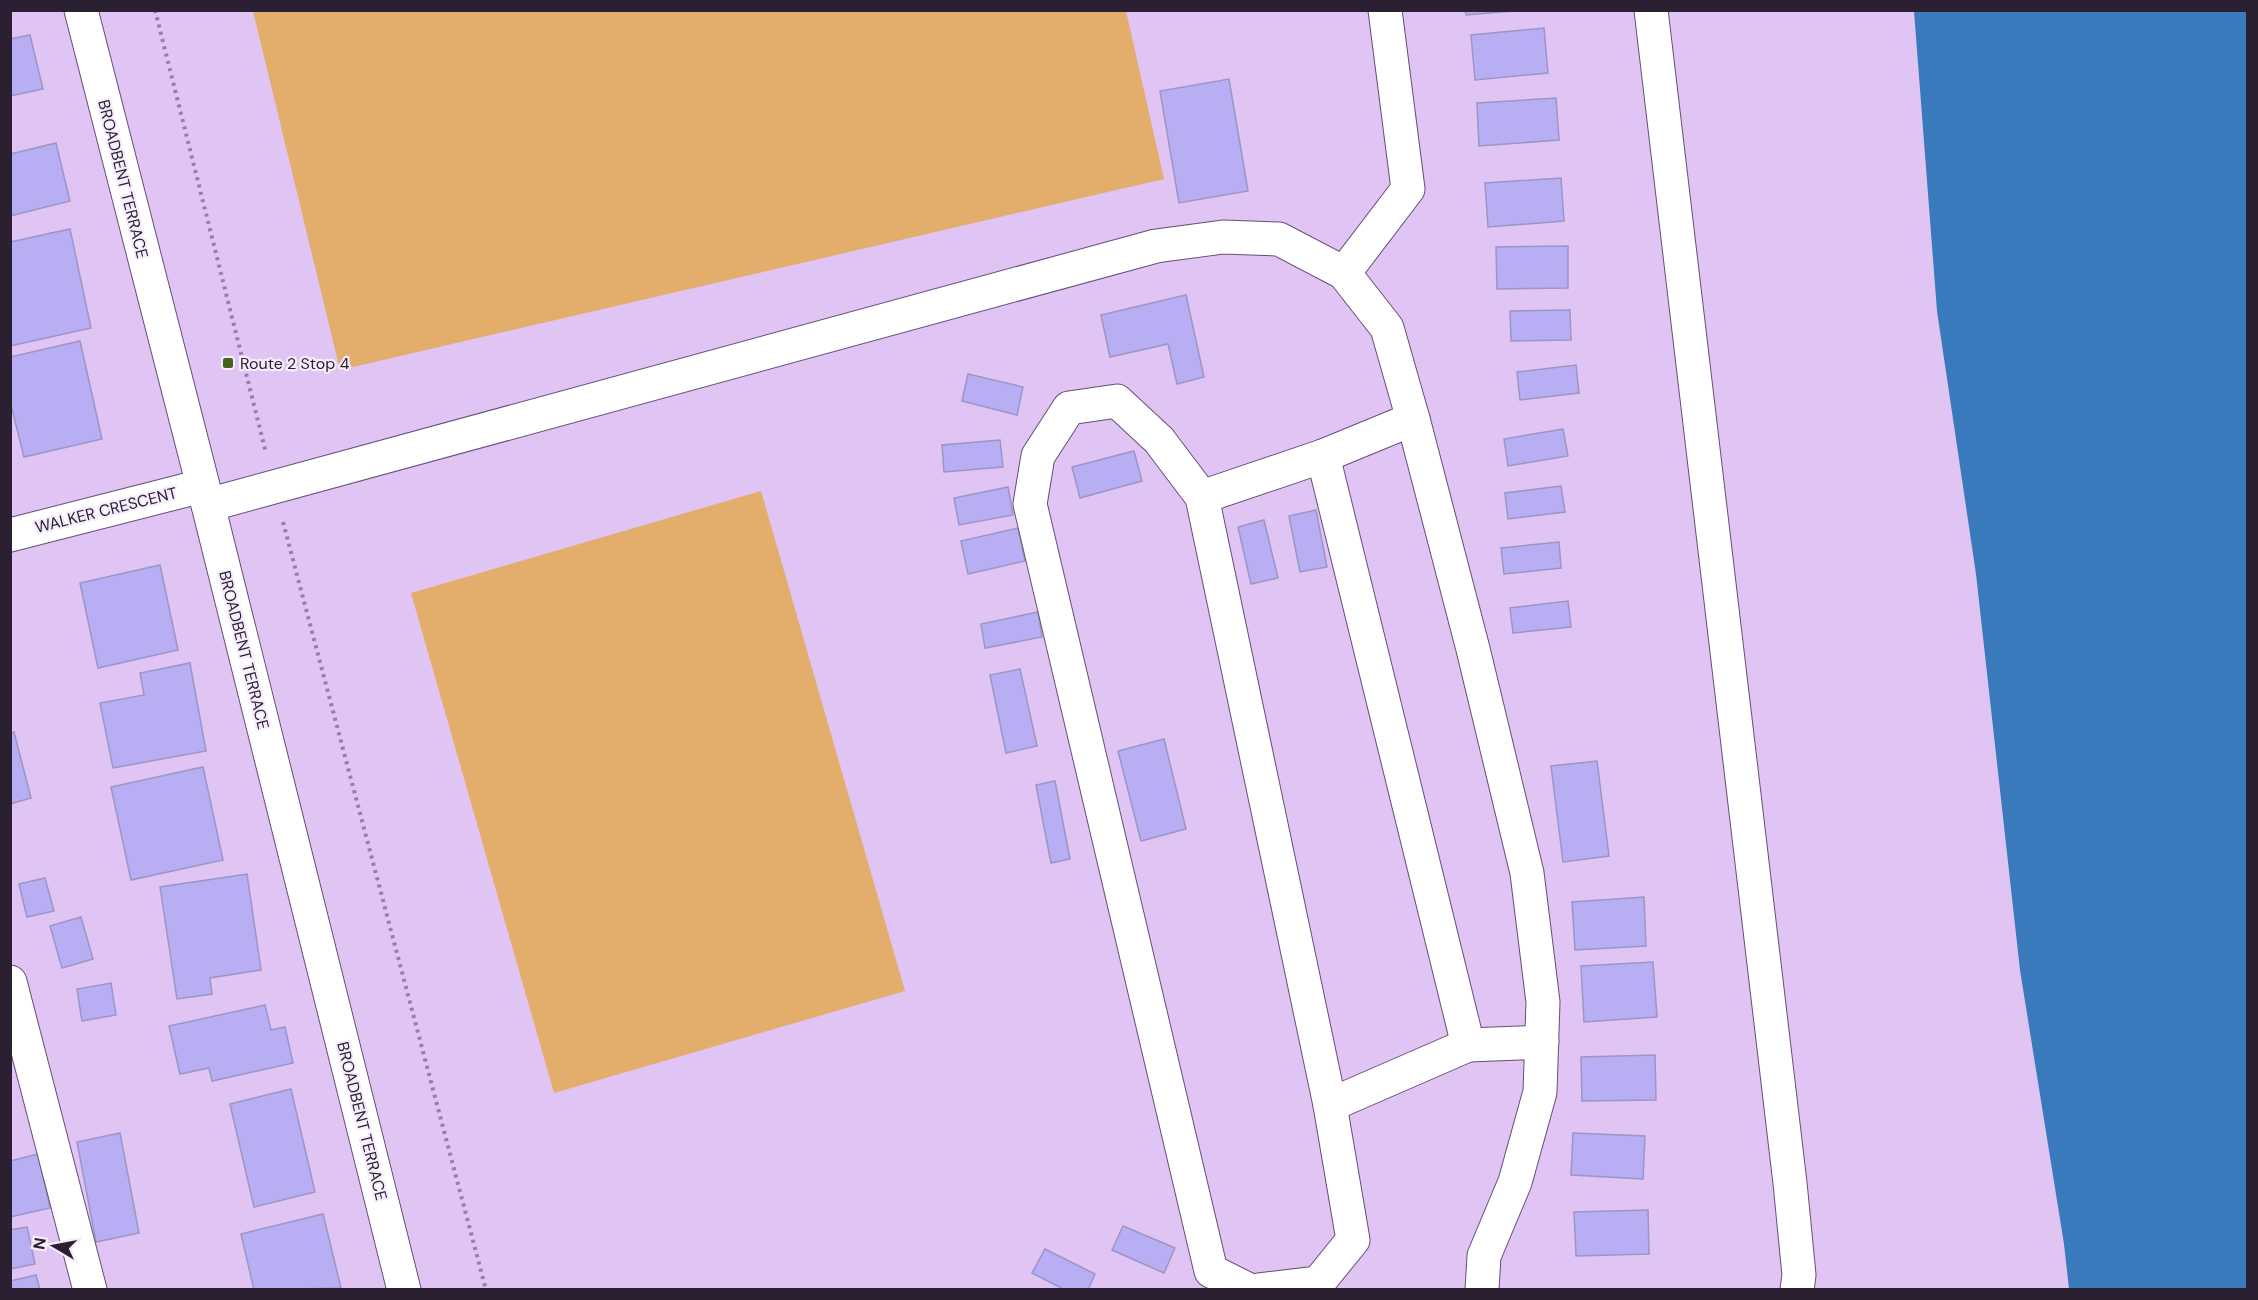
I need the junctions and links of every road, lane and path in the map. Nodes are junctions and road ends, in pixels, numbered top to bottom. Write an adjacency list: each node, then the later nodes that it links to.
1 (81, 10): 9 (main road, BROADBENT TERRACE)
2 (155, 10): 8 (path)
3 (1385, 10): 5 (main road)
4 (1651, 10): 22 (main road)
5 (1344, 273): 6 (main road); 8 (main road, WALKER CRESCENT)
6 (1413, 419): 7 (main road); 13 (main road)
7 (1323, 456): 10 (main road); 14 (main road)
8 (274, 487): 9 (main road, WALKER CRESCENT); 18 (path)
9 (205, 495): 11 (main road, WALKER CRESCENT); 17 (main road, BROADBENT TERRACE)
10 (1202, 497): 15 (main road); 19 (main road)
11 (10, 534)
12 (10, 982): 16 (main road)
13 (1542, 1042): 14 (main road); 21 (main road)
14 (1468, 1045): 15 (main road)
15 (1330, 1105): 20 (main road)
16 (90, 1290)
17 (404, 1290)
18 (486, 1290)
19 (1249, 1290)
20 (1259, 1290)
21 (1482, 1290)
22 (1797, 1290)

